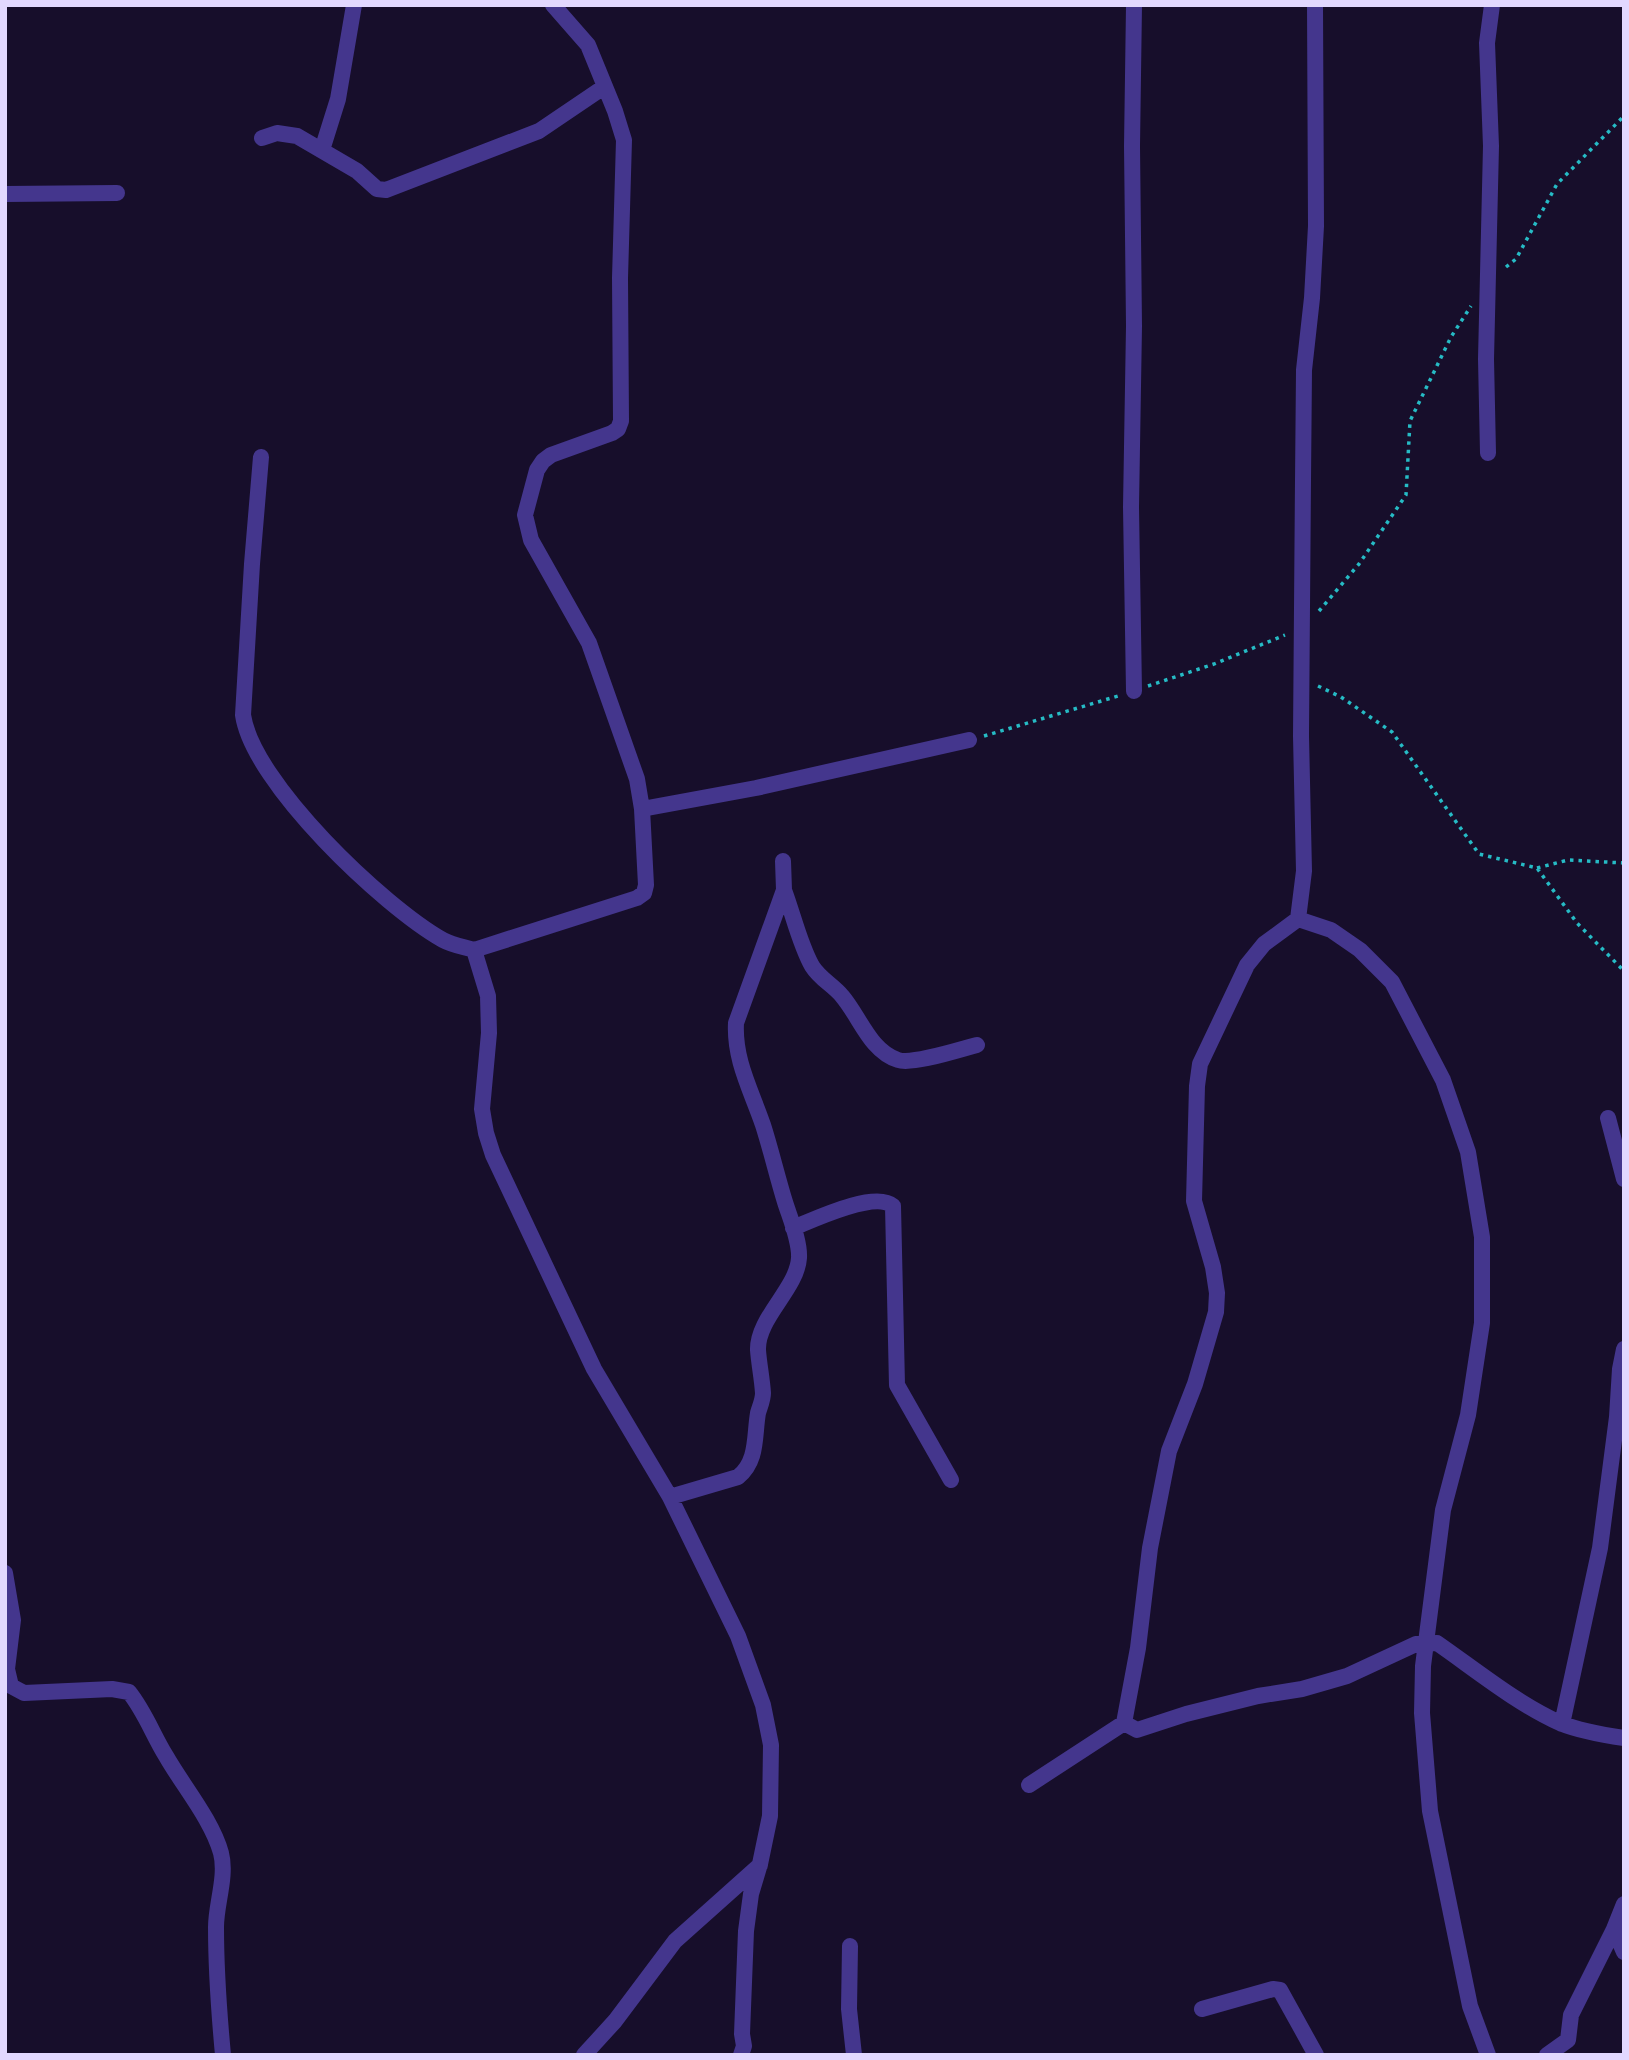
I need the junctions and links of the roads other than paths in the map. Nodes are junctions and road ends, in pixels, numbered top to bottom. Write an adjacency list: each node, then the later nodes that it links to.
1 (354, 5): 8 (street)
2 (553, 5): 6 (street)
3 (1134, 5): 13 (street)
4 (1315, 5): 18 (street)
5 (1492, 5): 11 (street)
6 (604, 87): 8 (street); 15 (street)
7 (262, 138): 8 (street)
8 (323, 150)
9 (117, 193): 10 (street)
10 (5, 194)
11 (1489, 453)
12 (261, 457): 19 (street)
13 (1134, 691)
14 (969, 740): 15 (street)
15 (642, 809): 19 (street)
16 (783, 862): 17 (street)
17 (784, 890): 20 (street); 23 (street)
18 (1297, 919): 28 (street); 29 (street)
19 (474, 950): 26 (street)
20 (977, 1045)
21 (1608, 1118): 22 (street)
22 (1624, 1179)
23 (793, 1228): 25 (street); 26 (street)
24 (1624, 1349): 30 (street)
25 (951, 1480)
26 (670, 1497): 33 (street)
27 (5, 1573): 39 (street)
28 (1427, 1642): 29 (street); 30 (street); 44 (street)
29 (1124, 1723): 32 (street)
30 (1562, 1724): 31 (street)
31 (1624, 1738)
32 (1029, 1785)
33 (760, 1864): 40 (street); 41 (street)
34 (1624, 1904): 35 (street)
35 (1614, 1929): 37 (street); 45 (street)
36 (849, 1946): 42 (street)
37 (1624, 1952)
38 (1202, 2009): 43 (street)
39 (223, 2055)
40 (584, 2055)
41 (741, 2055)
42 (855, 2055)
43 (1316, 2055)
44 (1488, 2055)
45 (1547, 2055)

